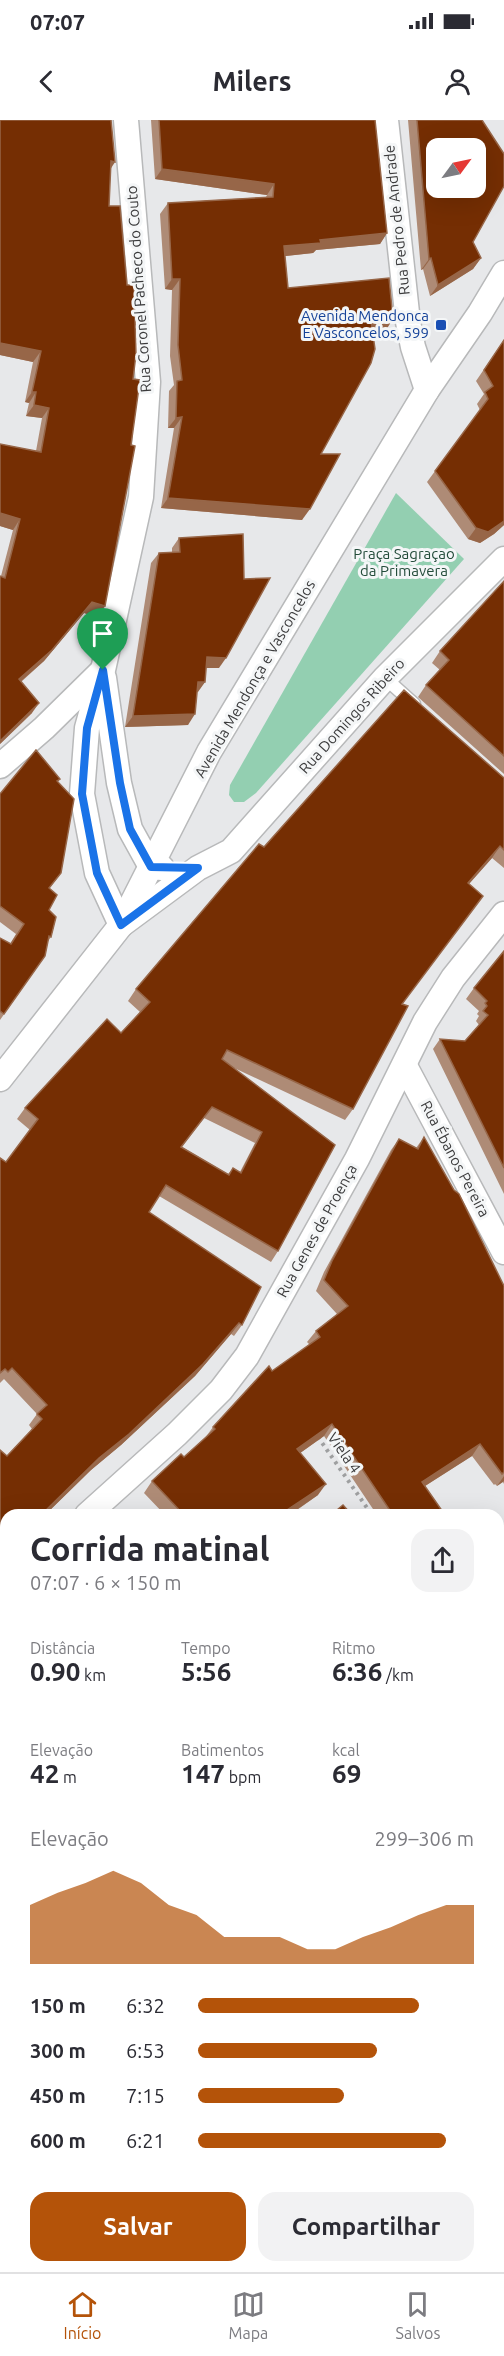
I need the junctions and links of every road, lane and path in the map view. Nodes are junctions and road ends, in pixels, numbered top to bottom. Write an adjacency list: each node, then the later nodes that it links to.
1 (126, 120): 6 (street, Rua Coronel Pacheco do Couto)
2 (386, 120): 4 (street, Rua Pedro de Andrade)
3 (504, 273): 4 (street, Avenida Mendonça e Vasconcelos)
4 (427, 390): 10 (street, Avenida Mendonça e Vasconcelos)
5 (504, 559): 7 (street, Rua Domingos Ribeiro)
6 (103, 670): 9 (street); 10 (street, Rua Coronel Pacheco do Couto); 13 (street, Rua Coronel Pacheco do Couto)
7 (385, 678): 8 (lane); 11 (street, Rua Domingos Ribeiro)
8 (428, 716)
9 (0, 766)
10 (151, 867): 11 (street, Rua Domingos Ribeiro); 13 (street, Avenida Mendonça e Vasconcelos)
11 (198, 868): 13 (street, Rua Domingos Ribeiro)
12 (504, 914): 14 (street, Rua Genes de Proença)
13 (121, 925): 15 (street, Avenida Mendonça e Vasconcelos)
14 (405, 1066): 16 (street, Rua Ébanos Pereira); 18 (street, Rua Genes de Proença)
15 (0, 1079)
16 (504, 1252)
17 (312, 1428): 19 (path, Viela 4)
18 (94, 1509)
19 (368, 1509)

